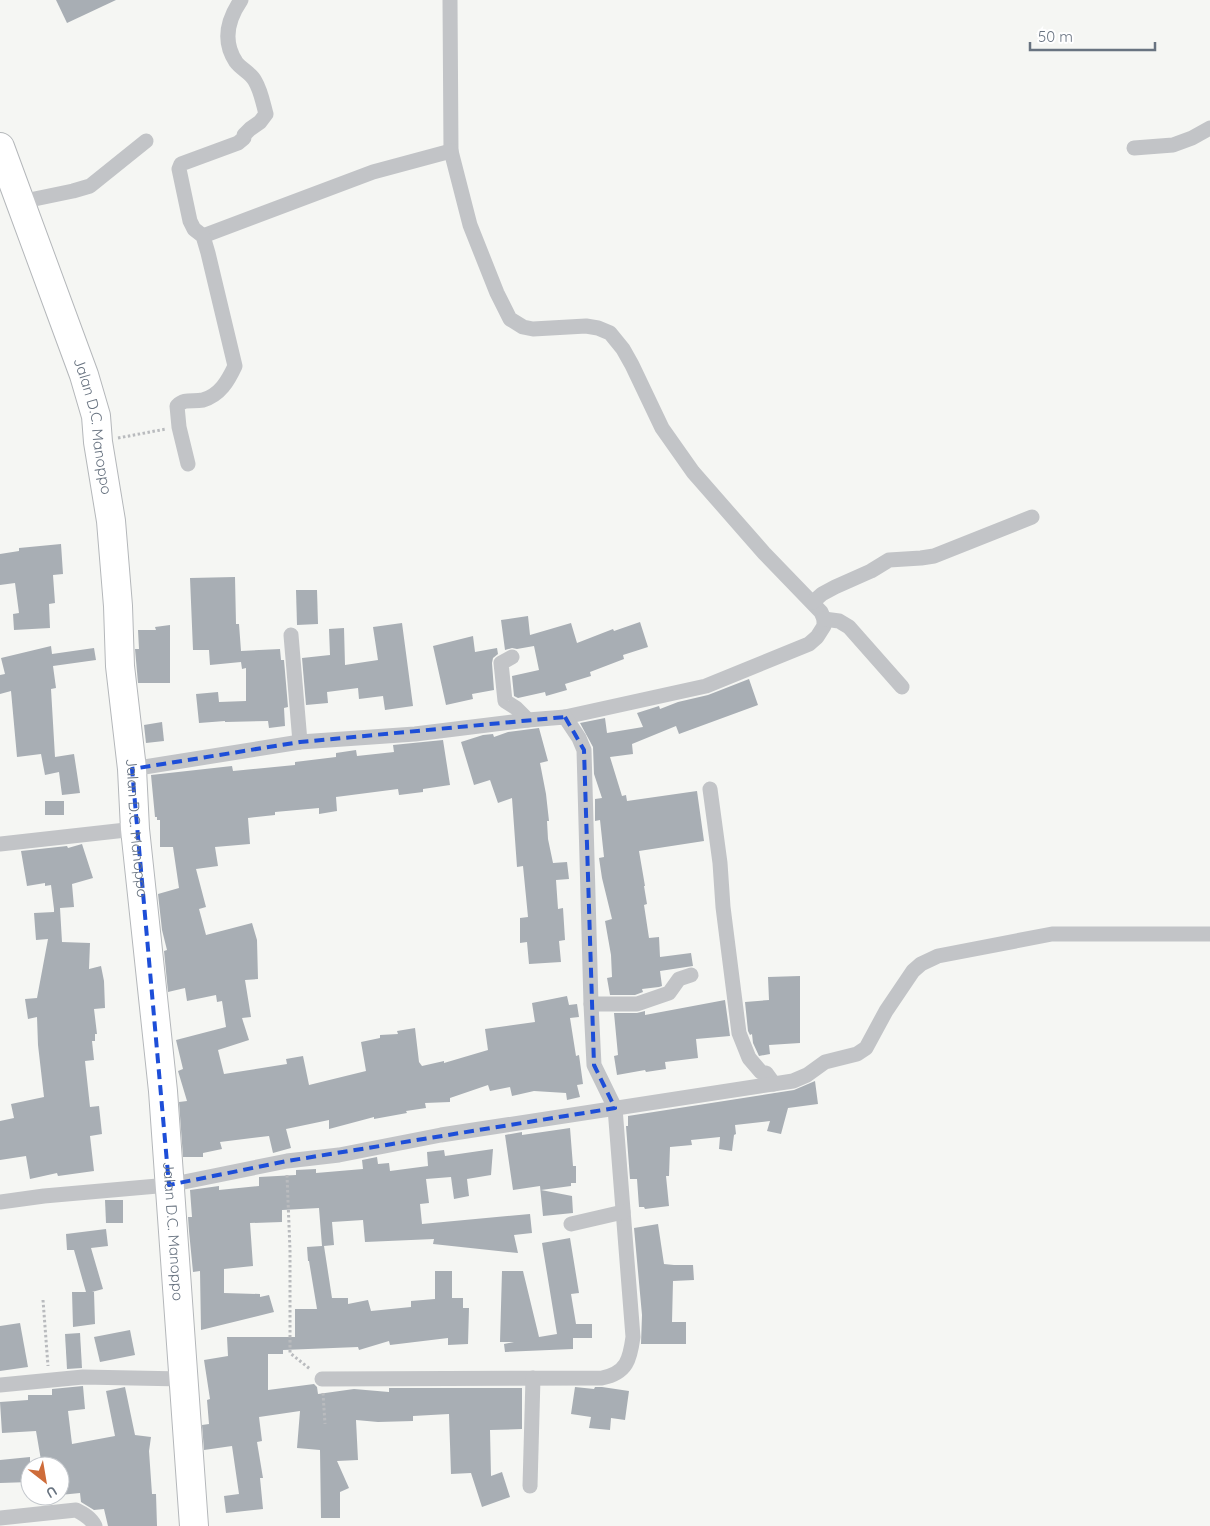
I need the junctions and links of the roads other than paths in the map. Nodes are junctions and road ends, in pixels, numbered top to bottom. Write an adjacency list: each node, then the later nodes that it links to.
1 (241, 0): 9 (street)
2 (450, 0): 7 (street)
3 (1210, 128): 6 (street)
4 (146, 141): 8 (street)
5 (0, 147): 8 (highway, Jalan D.C. Manoppo)
6 (1134, 148)
7 (451, 151): 9 (street); 12 (street)
8 (20, 202): 20 (highway, Jalan D.C. Manoppo)
9 (203, 236): 10 (street)
10 (188, 464)
11 (1032, 518): 12 (street)
12 (813, 602): 13 (street)
13 (824, 619): 16 (street); 17 (street)
14 (291, 635): 19 (street)
15 (512, 656): 18 (street)
16 (902, 687)
17 (565, 717): 18 (street); 26 (street)
18 (528, 720): 19 (street)
19 (300, 742): 20 (street)
20 (132, 769): 22 (highway, Jalan D.C. Manoppo)
21 (710, 789): 27 (street)
22 (135, 829): 23 (street); 29 (highway, Jalan D.C. Manoppo)
23 (0, 844)
24 (1210, 934): 27 (street)
25 (691, 975): 26 (street)
26 (591, 1004): 28 (street)
27 (774, 1084): 28 (street)
28 (615, 1108): 29 (street); 31 (street)
29 (169, 1186): 30 (street); 34 (highway, Jalan D.C. Manoppo)
30 (0, 1202)
31 (623, 1212): 32 (street); 33 (street)
32 (571, 1224)
33 (533, 1378): 35 (street); 37 (street)
34 (183, 1379): 36 (street); 40 (highway, Jalan D.C. Manoppo)
35 (322, 1379)
36 (0, 1385)
37 (530, 1486)
38 (0, 1518): 39 (street)
39 (95, 1526)
40 (194, 1526)

